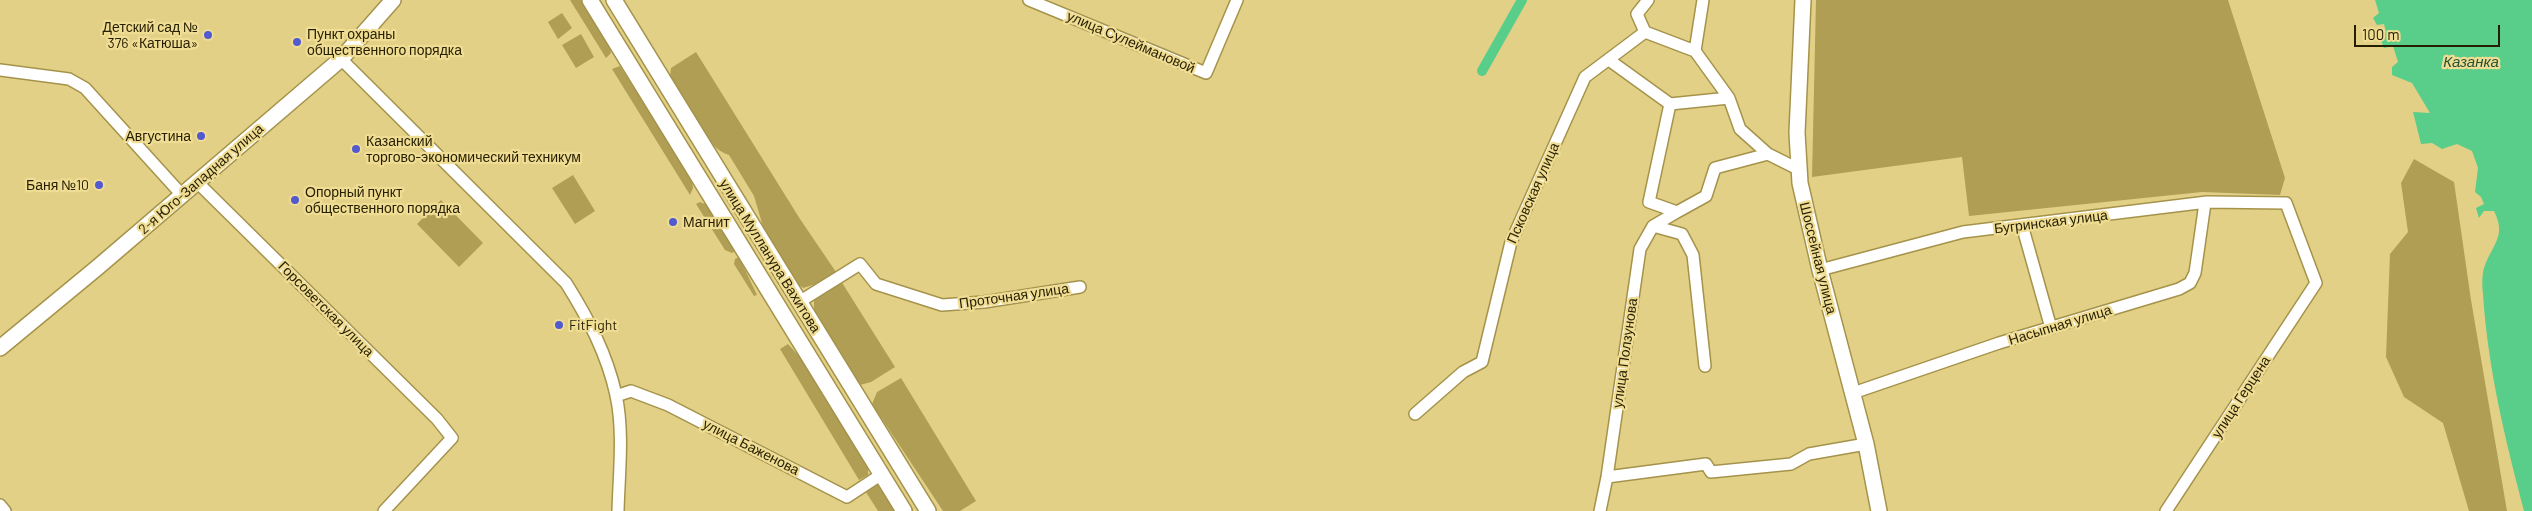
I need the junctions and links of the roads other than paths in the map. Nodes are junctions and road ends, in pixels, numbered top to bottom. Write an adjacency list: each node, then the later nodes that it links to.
1 (393, 0): 11 (main road, 2-я Юго-Западная улица)
2 (590, 0): 35 (main road, улица Мулланура Вахитова)
3 (614, 0): 27 (main road, улица Мулланура Вахитова)
4 (1029, 0): 5 (street, улица Сулеймановой)
5 (1237, 0)
6 (1648, 0): 9 (street)
7 (1703, 0): 10 (street)
8 (1804, 0): 17 (main road, Шоссейная улица)
9 (1645, 32): 10 (street); 12 (street, Псковская улица)
10 (1695, 51): 14 (street)
11 (341, 59): 18 (main road, 2-я Юго-Западная улица); 32 (street)
12 (1608, 60): 15 (street); 33 (street, Псковская улица)
13 (0, 70): 19 (street)
14 (1729, 98): 15 (street); 16 (street)
15 (1670, 104): 21 (street)
16 (1768, 154): 17 (street); 21 (street, улица Ползунова)
17 (1798, 169): 24 (main road, Шоссейная улица)
18 (198, 182): 19 (main road, 2-я Юго-Западная улица); 39 (street, Горсоветская улица)
19 (182, 195): 29 (main road, 2-я Юго-Западная улица)
20 (2206, 203): 22 (street, Бугринская улица); 25 (street, Бугринская улица); 28 (street, Насыпная улица)
21 (1677, 212): 23 (street, улица Ползунова)
22 (2022, 225): 24 (street, Бугринская улица); 28 (street)
23 (1653, 226): 30 (street); 36 (street, улица Ползунова)
24 (1820, 270): 31 (main road, Шоссейная улица)
25 (2316, 283): 45 (street, улица Герцена)
26 (1080, 287): 27 (street, Проточная улица)
27 (799, 302): 42 (main road, улица Мулланура Вахитова)
28 (2051, 328): 31 (street, Насыпная улица)
29 (0, 348)
30 (1705, 366)
31 (1853, 394): 34 (main road, Шоссейная улица)
32 (616, 396): 35 (street, улица Баженова); 40 (street)
33 (1415, 414)
34 (1866, 444): 36 (street); 44 (main road, Шоссейная улица)
35 (882, 474): 41 (main road, улица Мулланура Вахитова)
36 (1607, 477): 43 (street, улица Ползунова)
37 (0, 505): 38 (street)
38 (5, 511)
39 (384, 511)
40 (618, 511)
41 (904, 511)
42 (928, 511)
43 (1600, 511)
44 (1879, 511)
45 (2166, 511)

